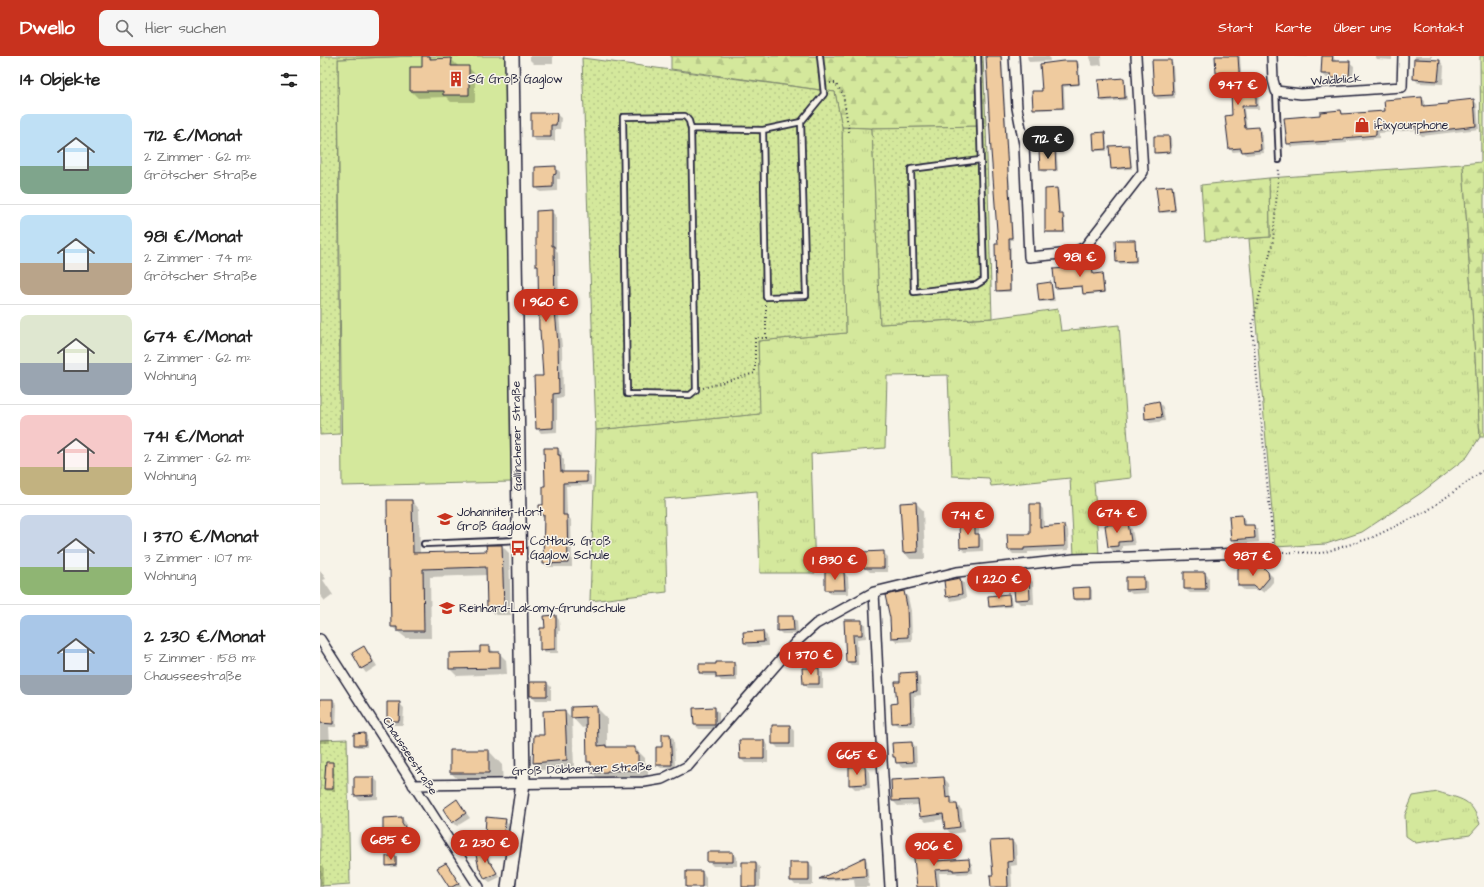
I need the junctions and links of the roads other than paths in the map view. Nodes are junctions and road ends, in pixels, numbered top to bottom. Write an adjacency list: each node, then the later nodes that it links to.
1 (512, 56): 14 (street, Gallinchener Straße)
2 (820, 56): 9 (lane)
3 (978, 56): 12 (lane)
4 (1014, 56): 5 (street)
5 (1136, 56)
6 (1272, 56): 8 (street)
7 (1403, 56): 8 (street, Waldblick)
8 (1276, 91): 13 (lane)
9 (801, 122): 11 (lane); 11 (lane)
10 (691, 129): 10 (lane); 11 (lane)
11 (763, 130)
12 (980, 160): 12 (lane)
13 (1279, 160)
14 (518, 540): 15 (lane); 19 (street, Gallinchener Straße)
15 (424, 544)
16 (1274, 552): 17 (street, Groß Döbberner Straße)
17 (874, 592): 19 (street, Groß Döbberner Straße); 23 (street)
18 (320, 639): 20 (street, Chausseestraße)
19 (523, 783): 20 (street, Groß Döbberner Straße); 22 (street, Gallinchener Straße)
20 (413, 785): 21 (street, Chausseestraße)
21 (479, 887)
22 (508, 887)
23 (890, 887)

